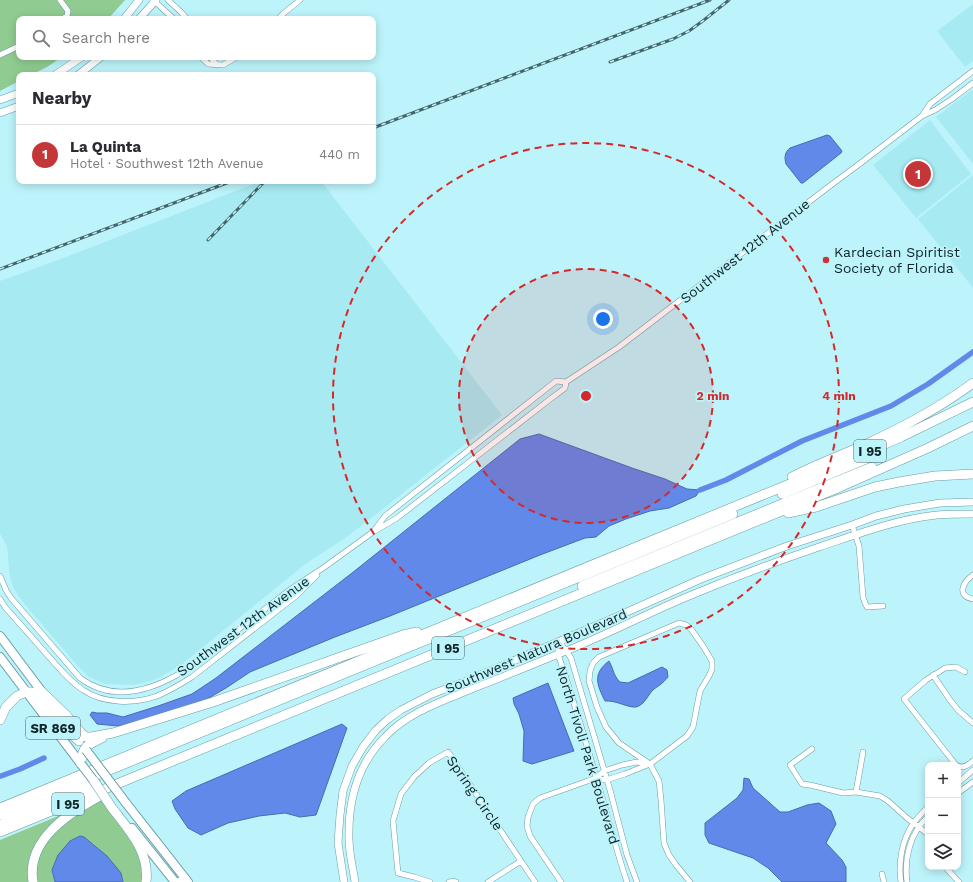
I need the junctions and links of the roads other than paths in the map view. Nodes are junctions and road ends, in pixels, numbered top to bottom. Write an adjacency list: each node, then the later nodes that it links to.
1 (60, 0): 6 (street)
2 (139, 0): 7 (street)
3 (154, 0): 8 (street); 9 (street)
4 (168, 0): 10 (street)
5 (300, 0): 11 (street)
6 (66, 16)
7 (126, 16)
8 (142, 16)
9 (171, 16)
10 (184, 16)
11 (281, 16)
12 (16, 47): 13 (street)
13 (0, 55)
14 (78, 60): 21 (street)
15 (97, 60): 22 (street)
16 (204, 60): 19 (street)
17 (213, 60): 19 (street)
18 (232, 60): 19 (street)
19 (217, 65)
20 (973, 70): 28 (street, Southwest 12th Avenue)
21 (60, 72)
22 (82, 72)
23 (973, 83): 28 (street, Southwest 12th Avenue)
24 (16, 94): 25 (street)
25 (0, 100)
26 (16, 107): 27 (street)
27 (0, 113)
28 (922, 116): 29 (street, Southwest 12th Avenue)
29 (566, 382): 41 (street, Southwest 12th Avenue); 41 (street, Southwest 12th Avenue)
30 (973, 383): 36 (highway)
31 (973, 402): 36 (highway, I 95)
32 (973, 409): 87 (highway)
33 (973, 420): 90 (highway)
34 (973, 426): 39 (highway, I 95)
35 (973, 474): 39 (highway)
36 (765, 494): 49 (highway, I 95)
37 (973, 502): 40 (street, Southwest Natura Boulevard)
38 (973, 514): 42 (street, Southwest Natura Boulevard)
39 (760, 520): 76 (highway, I 95)
40 (852, 525): 42 (street); 51 (street, Southwest Natura Boulevard)
41 (373, 532): 43 (street, Southwest 12th Avenue)
42 (855, 535): 48 (street); 52 (street, Southwest Natura Boulevard)
43 (323, 568): 45 (street, Southwest 12th Avenue); 46 (street, Southwest 12th Avenue)
44 (973, 575): 47 (street)
45 (0, 576)
46 (0, 599)
47 (973, 599)
48 (883, 606)
49 (442, 626): 64 (highway); 85 (highway, I 95)
50 (0, 636): 57 (main road, SR 869)
51 (560, 641): 52 (street, North Tivoli Park Boulevard); 53 (street, North Tivoli Park Boulevard); 106 (street, Southwest Natura Boulevard)
52 (567, 650): 53 (street, Southwest Natura Boulevard); 59 (street, North Tivoli Park Boulevard)
53 (558, 654): 60 (street, North Tivoli Park Boulevard); 107 (street, Southwest Natura Boulevard)
54 (0, 657): 58 (main road, SR 869)
55 (965, 672): 56 (street)
56 (933, 675): 62 (street); 70 (street)
57 (42, 691): 64 (highway); 66 (main road, SR 869)
58 (26, 692): 61 (highway); 66 (highway); 71 (main road, SR 869)
59 (582, 695): 60 (street); 63 (street, North Tivoli Park Boulevard)
60 (573, 698): 65 (street, North Tivoli Park Boulevard)
61 (0, 720)
62 (973, 722)
63 (593, 733): 65 (street); 75 (street, North Tivoli Park Boulevard)
64 (113, 734): 66 (highway)
65 (584, 735): 77 (street, North Tivoli Park Boulevard)
66 (83, 747): 71 (highway); 105 (main road, SR 869, bridge)
67 (812, 749): 83 (street)
68 (863, 752): 83 (street)
69 (973, 761): 73 (street)
70 (954, 762)
71 (81, 764): 80 (main road, SR 869, bridge)
72 (650, 764): 72 (street); 75 (street); 78 (street); 116 (street)
73 (961, 768)
74 (973, 770): 79 (street)
75 (604, 771): 77 (street); 78 (street, North Tivoli Park Boulevard)
76 (136, 776): 92 (highway, I 95); 101 (highway)
77 (596, 778): 78 (street); 96 (street, North Tivoli Park Boulevard); 113 (street)
78 (606, 780): 95 (street, North Tivoli Park Boulevard)
79 (961, 780)
80 (94, 782): 84 (highway, bridge)
81 (973, 782): 82 (street)
82 (961, 791)
83 (856, 792): 89 (street)
84 (114, 807): 102 (highway); 103 (main road)
85 (0, 808)
86 (925, 810): 89 (street)
87 (0, 815)
88 (925, 820): 91 (street)
89 (913, 823): 91 (street); 99 (street)
90 (0, 825)
91 (918, 827): 93 (street); 100 (street)
92 (0, 832)
93 (925, 832)
94 (521, 861): 108 (street, Spring Circle); 111 (street); 112 (street, Spring Circle)
95 (630, 862): 96 (street); 115 (street, North Tivoli Park Boulevard)
96 (621, 865): 114 (street, North Tivoli Park Boulevard)
97 (948, 870): 118 (street)
98 (882, 874): 117 (street)
99 (900, 880): 100 (street)
100 (907, 881)
101 (33, 882)
102 (146, 882)
103 (175, 882)
104 (180, 882): 105 (highway)
105 (187, 882)
106 (344, 882)
107 (356, 882)
108 (430, 882)
109 (449, 882): 110 (street)
110 (456, 882)
111 (488, 882)
112 (535, 882)
113 (561, 882)
114 (627, 882)
115 (636, 882)
116 (690, 882)
117 (884, 882)
118 (959, 882)

